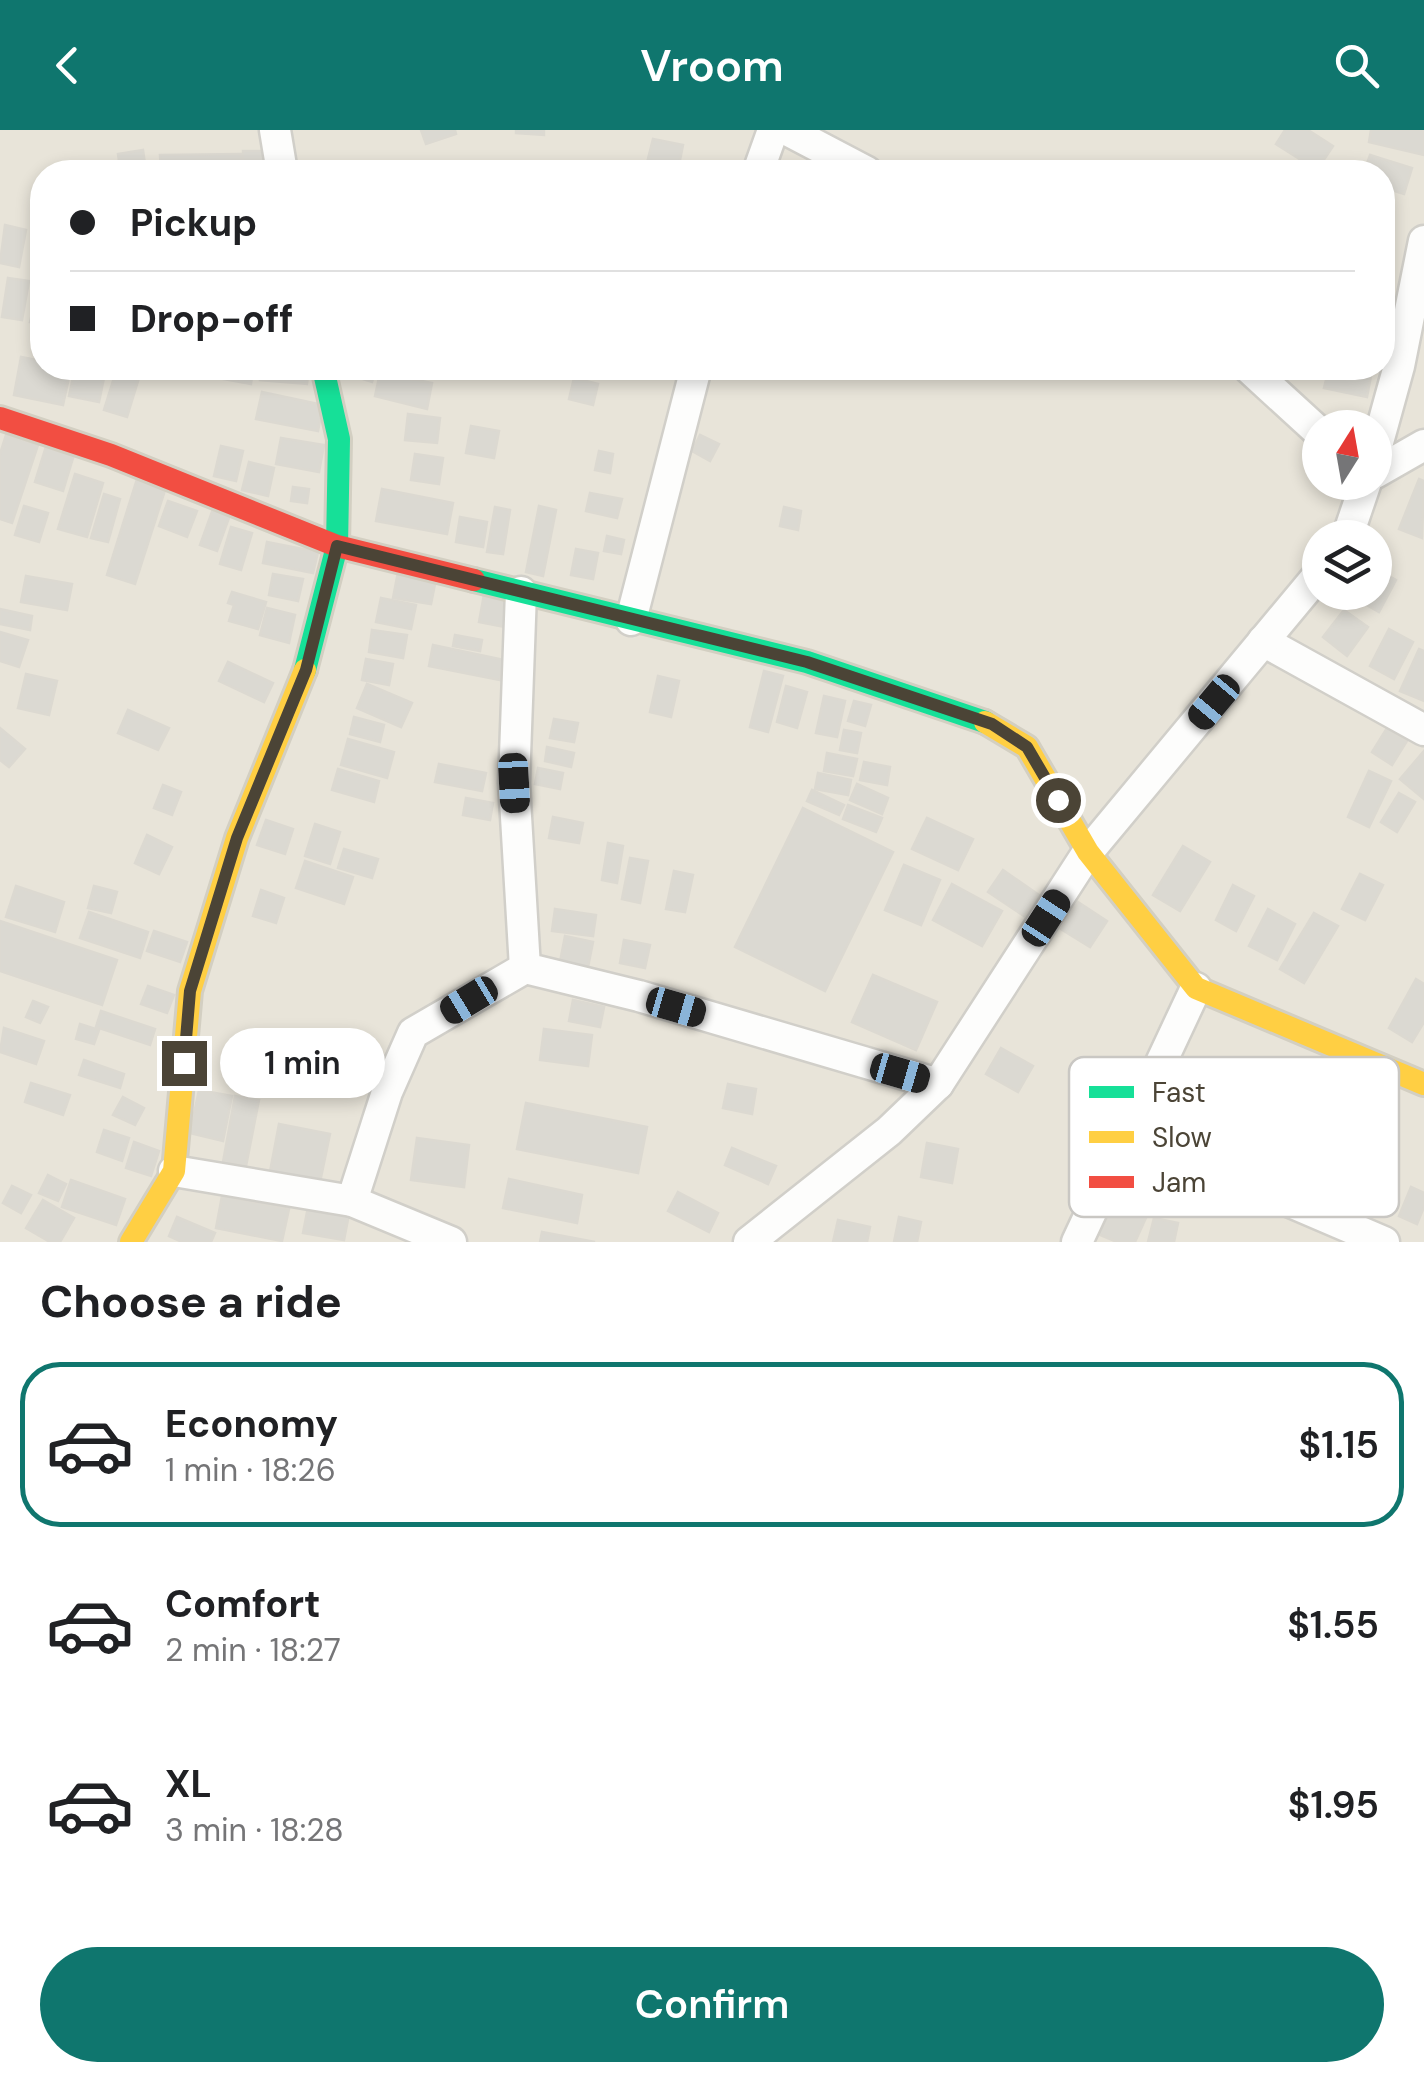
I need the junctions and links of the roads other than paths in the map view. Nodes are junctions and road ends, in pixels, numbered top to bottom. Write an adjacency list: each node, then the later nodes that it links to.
1 (275, 130): 4 (street)
2 (774, 130): 5 (street)
3 (787, 130): 6 (street)
4 (280, 160)
5 (763, 160)
6 (844, 160)
7 (1424, 241): 11 (street)
8 (326, 380): 16 (street)
9 (693, 380): 19 (street)
10 (1263, 380): 12 (street)
11 (1387, 410)
12 (1302, 416)
13 (0, 418): 16 (street)
14 (1424, 445): 15 (street)
15 (1392, 463)
16 (337, 546): 17 (street); 30 (street)
17 (521, 592): 19 (street); 23 (street)
18 (1302, 595): 20 (street)
19 (631, 620): 22 (street)
20 (1264, 641): 21 (street); 22 (street)
21 (1424, 730)
22 (1088, 852): 24 (street); 28 (street)
23 (525, 968): 28 (street); 31 (street)
24 (1196, 988): 25 (street); 26 (street)
25 (1164, 1057)
26 (1360, 1057)
27 (1399, 1073): 29 (street)
28 (938, 1084): 36 (street)
29 (1424, 1084)
30 (174, 1170): 31 (street); 34 (street)
31 (352, 1201): 35 (street)
32 (1089, 1217): 37 (street)
33 (1325, 1217): 38 (street)
34 (131, 1242)
35 (451, 1242)
36 (749, 1242)
37 (1078, 1242)
38 (1384, 1242)

